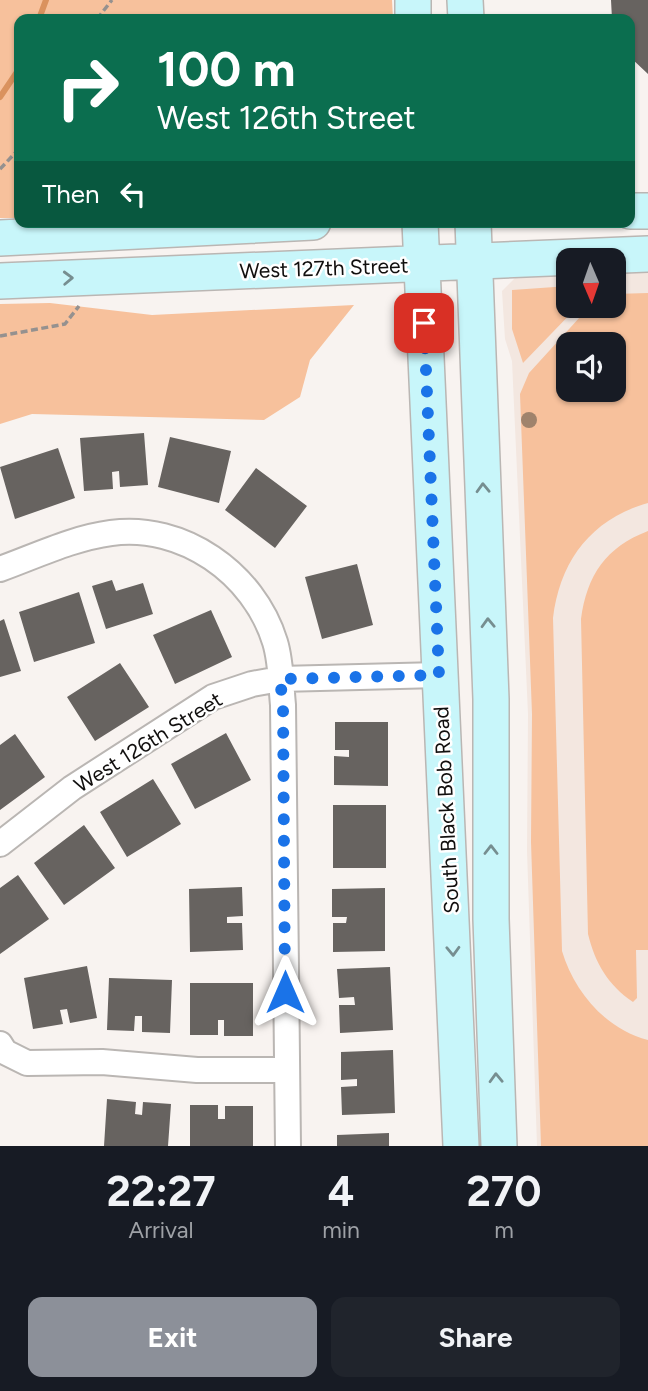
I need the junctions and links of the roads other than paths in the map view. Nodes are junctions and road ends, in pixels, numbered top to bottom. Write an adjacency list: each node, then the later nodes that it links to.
1 (188, 228): 4 (main road)
2 (420, 228): 7 (main road, South Black Bob Road)
3 (473, 228): 6 (main road, South Black Bob Road)
4 (0, 237)
5 (648, 254): 6 (main road, West 127th Street)
6 (474, 261): 7 (main road, West 127th Street); 17 (main road, South Black Bob Road, one-way to 6)
7 (422, 264): 8 (main road, West 127th Street, one-way to 7); 10 (main road, South Black Bob Road)
8 (0, 281)
9 (0, 569): 11 (street)
10 (439, 675): 11 (street, West 126th Street); 16 (main road, South Black Bob Road, one-way to 16)
11 (280, 679): 12 (street, West 126th Street); 14 (street)
12 (0, 844)
13 (0, 1044): 14 (street)
14 (286, 1070): 15 (street)
15 (288, 1146)
16 (461, 1146)
17 (499, 1146)

